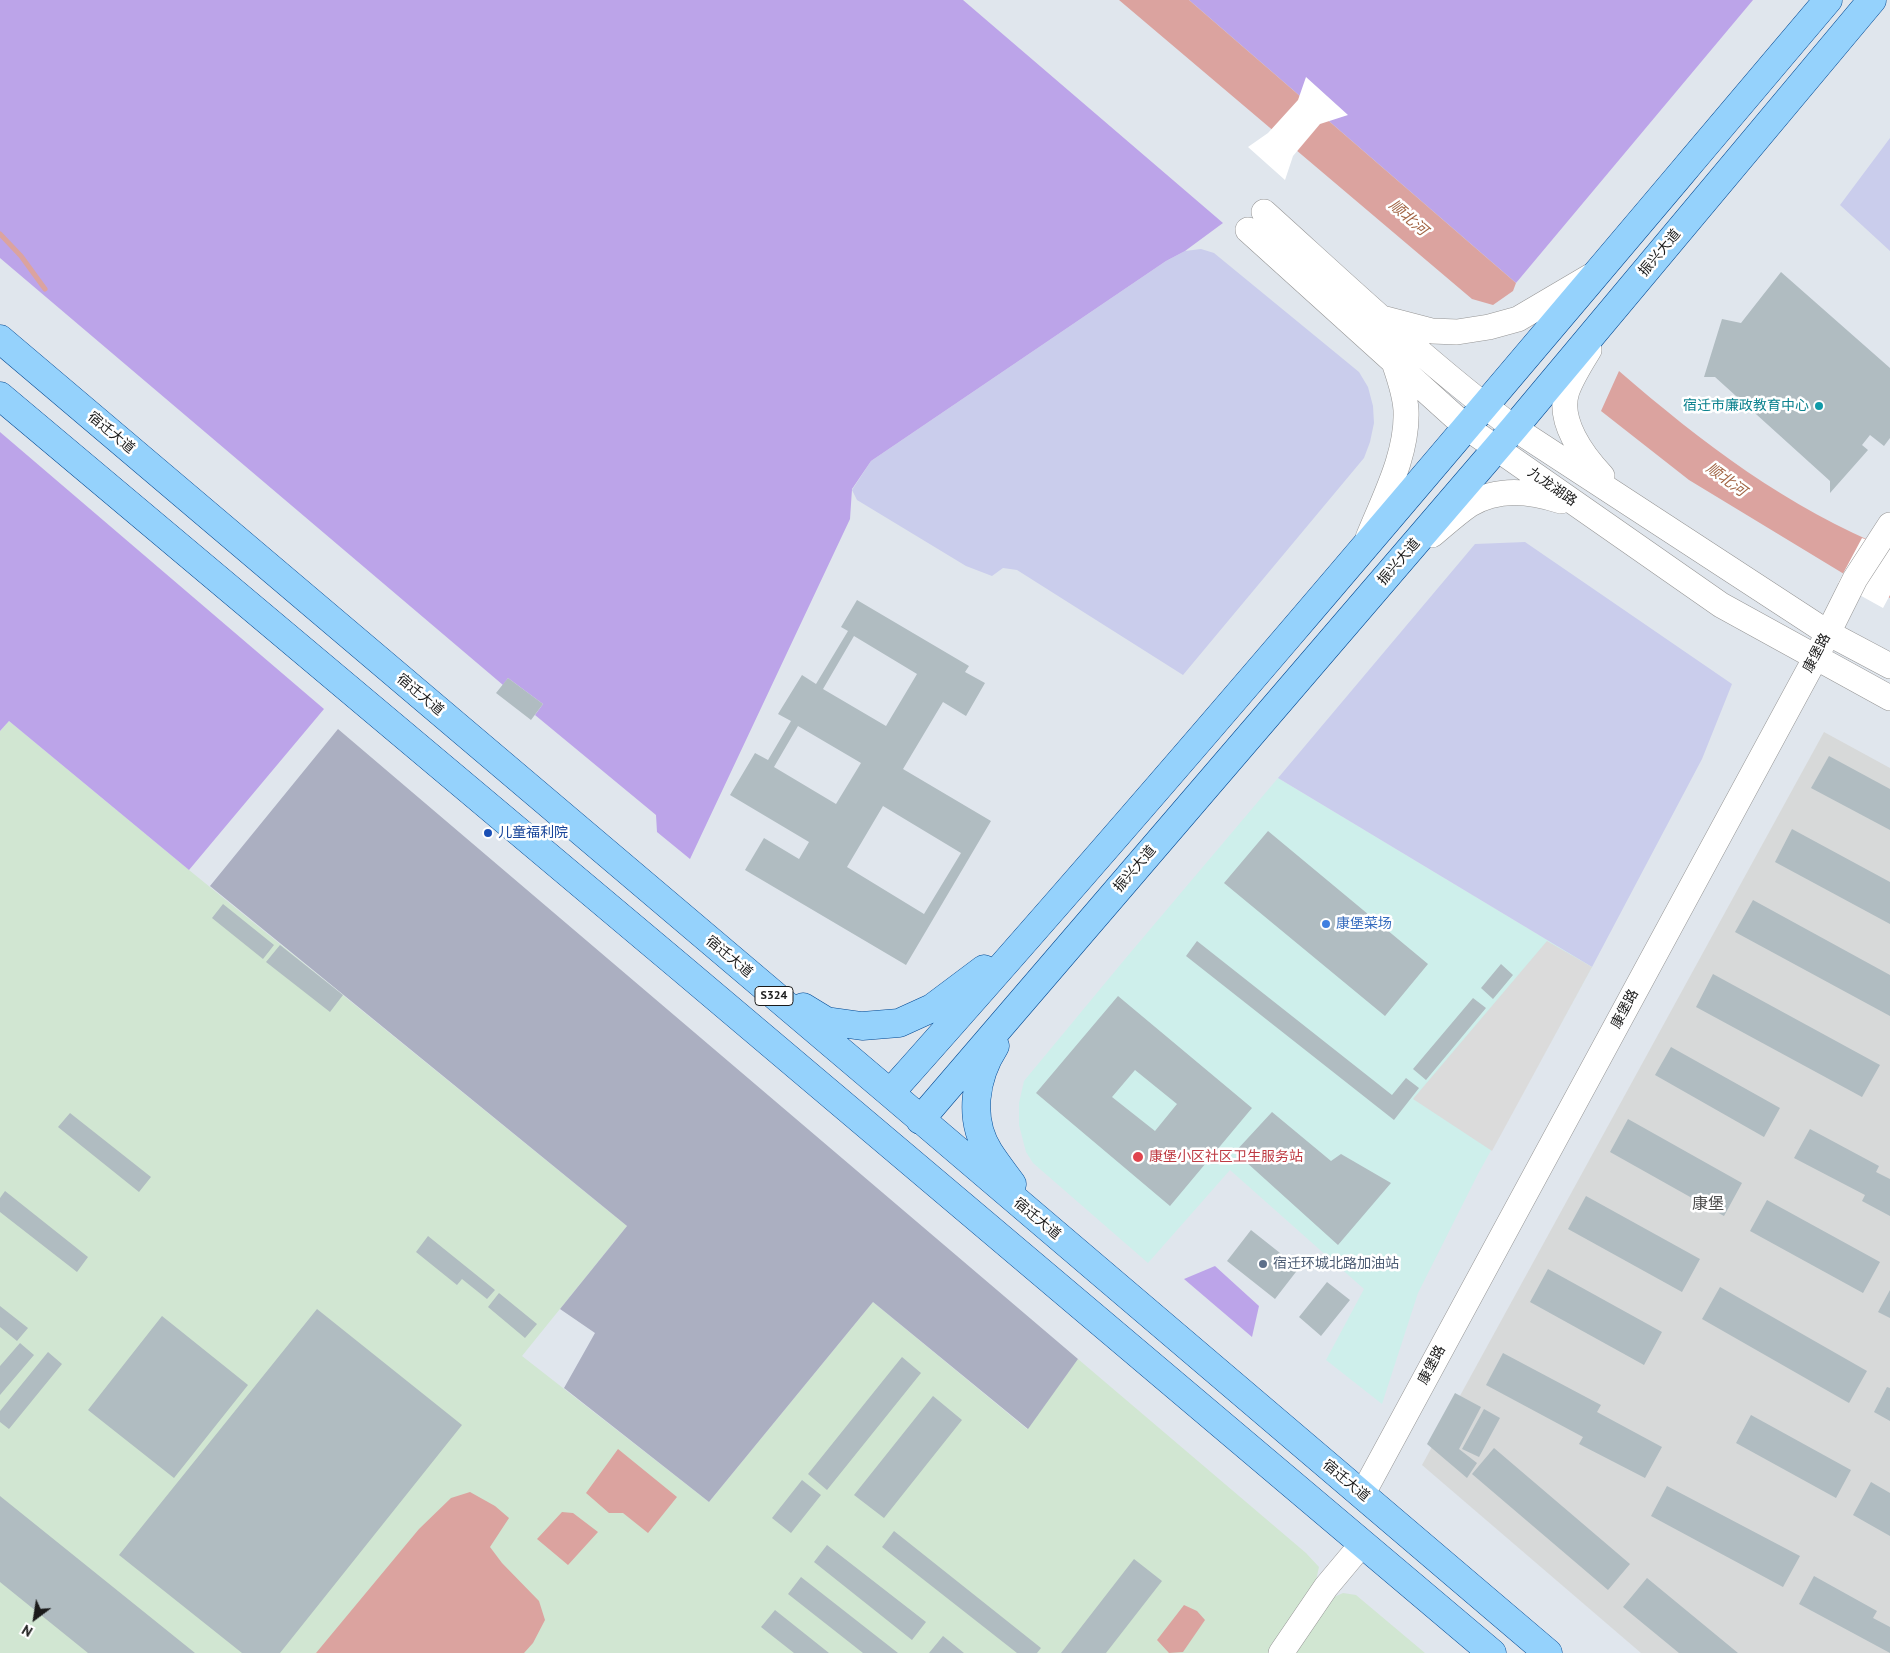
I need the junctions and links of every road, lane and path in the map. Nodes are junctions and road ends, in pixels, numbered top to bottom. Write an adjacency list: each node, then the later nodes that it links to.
1 (1828, 0): 5 (main road)
2 (1872, 0): 6 (main road, 振兴大道)
3 (1264, 212): 7 (street, 九龙湖路)
4 (1248, 230): 9 (street, 九龙湖路)
5 (1598, 272): 7 (street); 11 (main road)
6 (1609, 315): 13 (main road, 振兴大道); 15 (street)
7 (1379, 317): 11 (street, 九龙湖路)
8 (0, 339): 26 (main road, 宿迁大道 / S324)
9 (1394, 362): 12 (street, 九龙湖路); 18 (street)
10 (0, 396): 31 (main road, S324)
11 (1484, 406): 12 (main road); 13 (street, 九龙湖路)
12 (1466, 427): 14 (street, 九龙湖路); 18 (main road)
13 (1514, 428): 14 (main road, 振兴大道); 15 (street, 九龙湖路)
14 (1496, 448): 16 (street, 九龙湖路); 19 (main road, 振兴大道)
15 (1620, 497): 20 (street, 九龙湖路)
16 (1578, 506): 19 (street); 21 (street, 九龙湖路)
17 (1890, 525): 20 (street, 康堡路)
18 (1365, 546): 24 (main road)
19 (1399, 562): 25 (main road, 振兴大道)
20 (1828, 633): 21 (street, 康堡路); 22 (street, 九龙湖路)
21 (1816, 657): 23 (street, 九龙湖路); 30 (street, 康堡路)
22 (1890, 666)
23 (1890, 698)
24 (1044, 921): 26 (main road); 27 (main road)
25 (1066, 951): 28 (main road, 振兴大道); 29 (main road)
26 (739, 966): 27 (main road, 宿迁大道 / S324)
27 (890, 1093): 28 (main road, 宿迁大道 / S324)
28 (920, 1120): 29 (main road, 宿迁大道 / S324)
29 (1074, 1251): 30 (main road, 宿迁大道 / S324)
30 (1362, 1495): 34 (main road, 宿迁大道 / S324)
31 (1362, 1544): 32 (street); 33 (main road, S324)
32 (1281, 1653)
33 (1492, 1653)
34 (1548, 1653)

